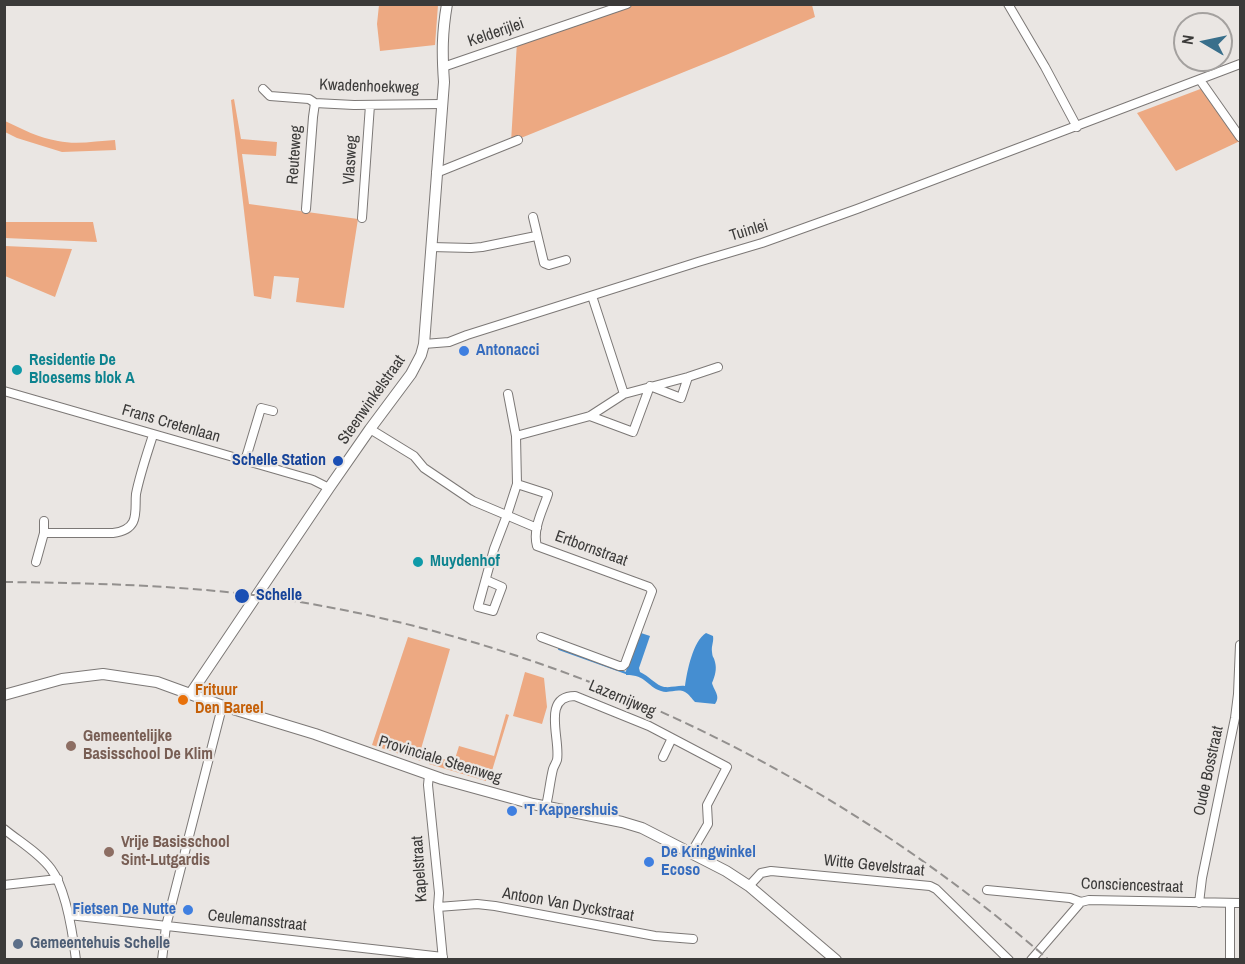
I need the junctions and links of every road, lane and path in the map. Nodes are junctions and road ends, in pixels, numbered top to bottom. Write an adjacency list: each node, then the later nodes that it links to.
1 (447, 4): 5 (street, Steenwinkelstraat)
2 (627, 4): 5 (street, Kelderijlei)
3 (1008, 4): 11 (street)
4 (1240, 64): 6 (street, Tuinlei)
5 (443, 67): 9 (street, Steenwinkelstraat)
6 (1200, 80): 11 (street, Tuinlei); 12 (street)
7 (263, 89): 8 (street, Kwadenhoekweg)
8 (315, 103): 10 (street, Kwadenhoekweg); 15 (street, Reuteweg)
9 (442, 104): 10 (street, Kwadenhoekweg); 14 (street, Steenwinkelstraat)
10 (370, 105): 17 (street, Vlasweg)
11 (1077, 127): 21 (street, Tuinlei)
12 (1240, 137)
13 (518, 140): 14 (street)
14 (436, 173): 19 (street, Steenwinkelstraat)
15 (306, 209)
16 (533, 217): 18 (street)
17 (363, 218)
18 (536, 236): 19 (street); 20 (street)
19 (430, 247): 22 (street, Steenwinkelstraat)
20 (566, 260)
21 (592, 296): 22 (street, Tuinlei); 28 (street)
22 (424, 344): 31 (street, Steenwinkelstraat)
23 (718, 367): 24 (street)
24 (688, 377): 25 (street); 25 (street)
25 (650, 386): 28 (street); 30 (street)
26 (4, 391): 32 (street, Frans Cretenlaan)
27 (508, 394): 33 (street)
28 (624, 394): 30 (street)
29 (273, 411): 34 (street)
30 (590, 416): 33 (street)
31 (370, 429): 36 (street, Steenwinkelstraat); 37 (street)
32 (153, 435): 34 (street, Frans Cretenlaan); 40 (street)
33 (516, 436): 35 (street)
34 (245, 461): 36 (street, Frans Cretenlaan)
35 (517, 484): 37 (street); 39 (street)
36 (329, 488): 45 (street, Steenwinkelstraat)
37 (507, 515): 39 (street); 42 (street)
38 (44, 521): 40 (street)
39 (537, 528): 43 (street, Ertbornstraat)
40 (44, 533): 41 (street)
41 (36, 562)
42 (486, 580)
43 (541, 637)
44 (1240, 645): 59 (street, Oude Bosstraat)
45 (191, 693): 46 (street, Provinciale Steenweg); 47 (street, Provinciale Steenweg)
46 (4, 694)
47 (224, 706): 50 (street, Provinciale Steenweg); 64 (street)
48 (672, 738): 49 (street); 51 (street, Lazernijweg); 53 (street, Lazernijweg)
49 (663, 757)
50 (429, 775): 51 (street, Provinciale Steenweg); 62 (street, Kapelstraat)
51 (546, 806): 53 (street, Provinciale Steenweg)
52 (4, 830): 54 (street)
53 (691, 853): 56 (street, Provinciale Steenweg)
54 (58, 879): 55 (street); 63 (street)
55 (4, 885)
56 (749, 886): 69 (street, Provinciale Steenweg); 70 (street, Witte Gevelstraat)
57 (987, 890): 58 (street, Consciencestraat)
58 (1081, 902): 59 (street, Consciencestraat); 71 (street)
59 (1199, 903): 60 (street, Consciencestraat)
60 (1230, 903): 61 (street, Consciencestraat); 72 (street)
61 (1240, 903)
62 (438, 907): 65 (street, Antoon Van Dyckstraat); 66 (street, Kapelstraat)
63 (69, 915): 64 (street, Ceulemansstraat); 67 (street)
64 (166, 926): 66 (street, Ceulemansstraat); 68 (street)
65 (693, 939)
66 (443, 958)
67 (76, 960)
68 (162, 960)
69 (836, 960)
70 (1009, 960)
71 (1031, 960)
72 (1230, 960)

